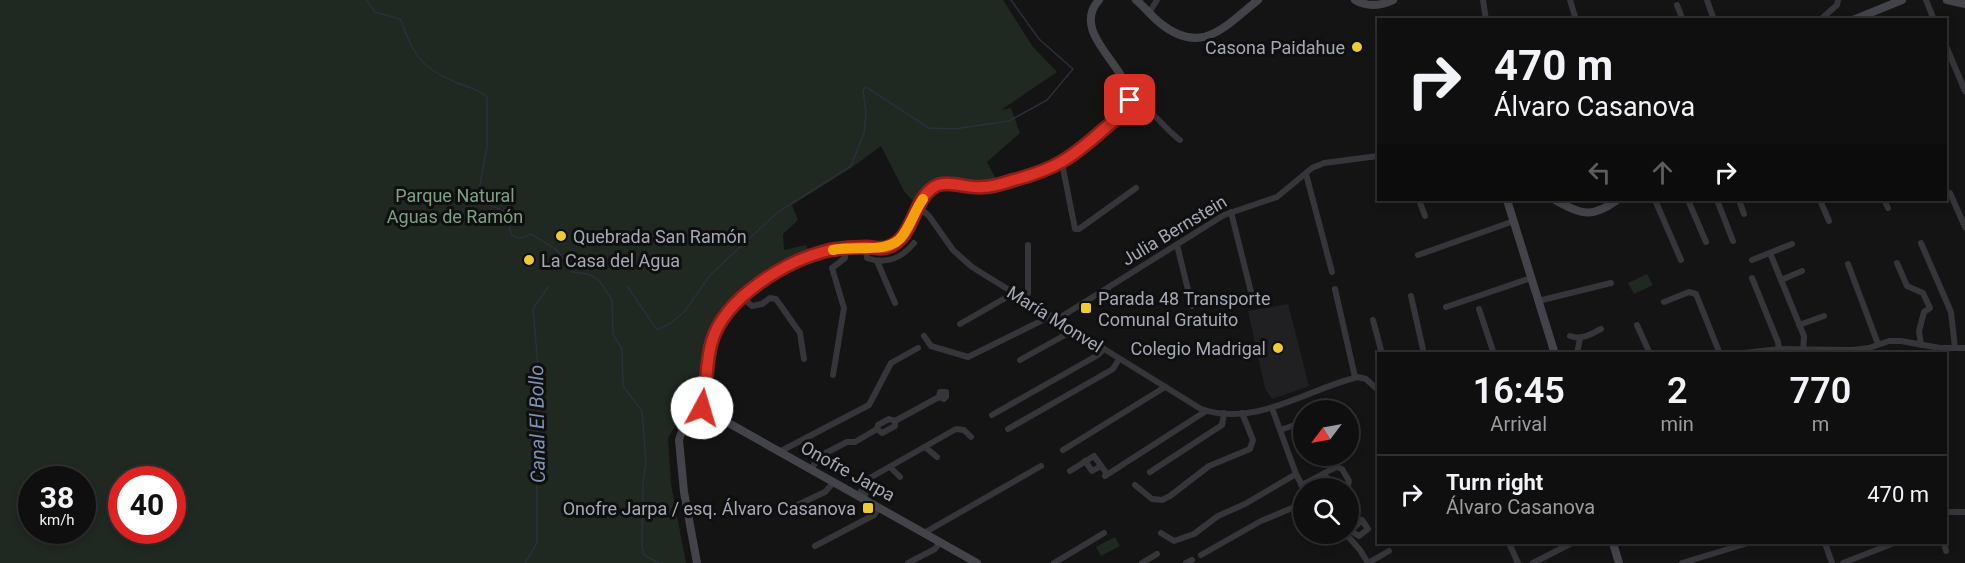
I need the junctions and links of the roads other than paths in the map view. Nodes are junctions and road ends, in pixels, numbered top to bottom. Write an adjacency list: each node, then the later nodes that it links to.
1 (1099, 0): 26 (street)
2 (1136, 0): 16 (street)
3 (1157, 0): 16 (street)
4 (1258, 0): 16 (street)
5 (1355, 0): 6 (street)
6 (1393, 0)
7 (1483, 0): 17 (street)
8 (1570, 0): 18 (street)
9 (1707, 0): 20 (street)
10 (1838, 0): 21 (street)
11 (1902, 0): 22 (street)
12 (1926, 0): 23 (street)
13 (1951, 0): 14 (street)
14 (1965, 4)
15 (1677, 5): 19 (street)
16 (1149, 13)
17 (1486, 18)
18 (1575, 18)
19 (1682, 18)
20 (1713, 18)
21 (1822, 18)
22 (1857, 18)
23 (1933, 18)
24 (1947, 48): 25 (street)
25 (1965, 91)
26 (1130, 100): 27 (street); 29 (street)
27 (1180, 140)
28 (1377, 156): 30 (street, Julia Bernstein)
29 (1062, 163): 31 (street); 43 (street)
30 (1306, 174): 45 (street, Julia Bernstein); 68 (street)
31 (1136, 188)
32 (1950, 193): 50 (street)
33 (1419, 201): 47 (street)
34 (1507, 201): 48 (street)
35 (1615, 201): 42 (street)
36 (1655, 201): 62 (street)
37 (1688, 201): 52 (street)
38 (1717, 201): 51 (street)
39 (1739, 201): 46 (street)
40 (1820, 201): 49 (street)
41 (1884, 201): 44 (street)
42 (1564, 202)
43 (918, 206): 58 (street); 74 (street, María Monvel)
44 (1888, 208)
45 (1231, 212): 57 (street, Julia Bernstein); 78 (street)
46 (1744, 214)
47 (1425, 216)
48 (1514, 221): 61 (street); 69 (street)
49 (1829, 221)
50 (1965, 227)
51 (1733, 241)
52 (1706, 242)
53 (914, 243): 64 (street)
54 (1921, 243): 99 (street)
55 (1792, 244): 60 (street)
56 (1028, 245): 77 (street)
57 (1178, 245): 82 (street); 86 (street, Julia Bernstein)
58 (866, 247): 59 (street); 64 (street)
59 (844, 248): 76 (street); 116 (street)
60 (1770, 253): 63 (street); 71 (street)
61 (1418, 255)
62 (1681, 260)
63 (1752, 260)
64 (877, 261): 81 (street)
65 (1897, 263): 97 (street)
66 (1848, 264): 96 (street)
67 (1802, 271): 71 (street)
68 (1332, 272)
69 (1531, 278): 79 (street); 83 (street)
70 (1752, 278): 102 (street)
71 (1781, 280): 90 (street)
72 (1611, 283): 79 (street)
73 (1335, 289): 117 (street)
74 (1014, 293): 77 (street, María Monvel); 88 (street)
75 (1411, 296): 106 (street)
76 (743, 298): 113 (street); 121 (street)
77 (1025, 300): 86 (street, María Monvel)
78 (1253, 300)
79 (1538, 301): 108 (street)
80 (1664, 302): 111 (street)
81 (895, 303)
82 (1192, 306)
83 (1446, 307)
84 (1479, 309): 107 (street)
85 (1824, 316): 90 (street)
86 (1053, 318): 91 (street, María Monvel); 93 (street, Julia Bernstein)
87 (1373, 320): 105 (street)
88 (960, 324)
89 (1637, 325): 110 (street)
90 (1799, 325): 103 (street)
91 (1072, 329): 101 (street, María Monvel); 115 (street)
92 (1601, 329): 95 (street)
93 (924, 336)
94 (1570, 336): 95 (street)
95 (1580, 338): 109 (street)
96 (1878, 344): 97 (street); 104 (street)
97 (1921, 345): 99 (street)
98 (918, 348): 133 (street)
99 (1955, 348): 100 (street)
100 (1965, 348)
101 (1104, 349): 114 (street, María Monvel); 126 (street)
102 (1779, 349): 103 (street); 112 (street)
103 (1804, 351): 104 (street)
104 (1869, 351)
105 (1381, 352)
106 (1424, 352)
107 (1493, 352)
108 (1554, 352)
109 (1577, 352)
110 (1649, 352)
111 (1719, 352)
112 (1769, 352)
113 (804, 359)
114 (1119, 359): 118 (street, María Monvel); 128 (street)
115 (1020, 360)
116 (833, 375)
117 (1355, 377): 119 (street); 122 (street, María Monvel)
118 (1165, 387): 123 (street, María Monvel); 132 (street)
119 (1377, 389)
120 (939, 397): 137 (street)
121 (702, 408): 133 (street, Onofre Jarpa); 170 (street)
122 (1272, 408): 125 (street, María Monvel); 129 (street)
123 (1206, 411): 124 (street, María Monvel); 138 (street)
124 (1224, 413): 125 (street, María Monvel); 139 (street)
125 (1242, 413): 146 (street)
126 (992, 415)
127 (1293, 426): 129 (street)
128 (1008, 429)
129 (1280, 430): 140 (street)
130 (971, 437): 131 (street)
131 (925, 447): 134 (street); 136 (street)
132 (1063, 450)
133 (779, 452): 137 (street, Onofre Jarpa)
134 (937, 457)
135 (1041, 466): 153 (street)
136 (890, 467): 142 (street); 147 (street)
137 (811, 469): 145 (street, Onofre Jarpa)
138 (1070, 471)
139 (1150, 472)
140 (1296, 474): 143 (street); 155 (street)
141 (1323, 474): 144 (street)
142 (900, 477)
143 (1298, 478)
144 (1317, 478)
145 (834, 482): 147 (street, Onofre Jarpa); 150 (street)
146 (1135, 485)
147 (861, 497): 149 (street, Onofre Jarpa)
148 (1293, 507): 169 (street)
149 (879, 508): 153 (street, Onofre Jarpa); 164 (street)
150 (787, 510)
151 (1947, 512): 152 (street)
152 (1965, 512)
153 (924, 533): 156 (street, Onofre Jarpa)
154 (1104, 533): 173 (street)
155 (1161, 533)
156 (940, 542): 171 (street); 172 (street, Onofre Jarpa)
157 (1356, 544): 175 (street)
158 (1509, 544): 176 (street)
159 (1570, 544): 177 (street)
160 (1613, 544): 178 (street)
161 (1745, 544): 179 (street)
162 (1825, 544): 180 (street)
163 (1944, 544): 167 (street)
164 (815, 546)
165 (1878, 547): 181 (street)
166 (1389, 551): 175 (street)
167 (1946, 551)
168 (1157, 554): 174 (street)
169 (1201, 555)
170 (697, 563)
171 (908, 563)
172 (977, 563)
173 (1054, 563)
174 (1142, 563)
175 (1368, 563)
176 (1518, 563)
177 (1533, 563)
178 (1619, 563)
179 (1682, 563)
180 (1832, 563)
181 (1843, 563)

